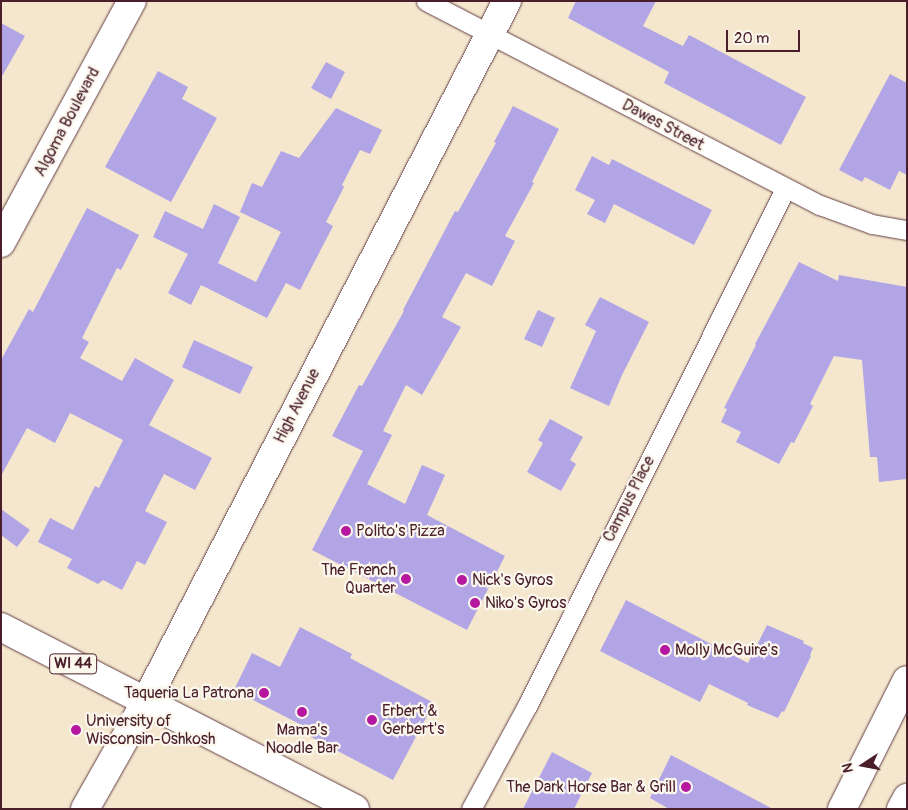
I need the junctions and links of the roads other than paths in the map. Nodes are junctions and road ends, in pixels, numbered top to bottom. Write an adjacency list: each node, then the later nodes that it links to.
1 (132, 1): 7 (main road, Algoma Boulevard)
2 (426, 1): 4 (street, Dawes Street)
3 (507, 1): 4 (main road, High Avenue)
4 (490, 34): 5 (street, Dawes Street); 10 (main road, High Avenue)
5 (786, 189): 6 (street, Dawes Street); 14 (street, Campus Place)
6 (907, 230)
7 (1, 243)
8 (1, 627): 10 (main road, WI 44)
9 (907, 680): 15 (main road)
10 (146, 701): 12 (main road, High Avenue); 13 (main road, WI 44)
11 (907, 798): 16 (main road)
12 (85, 809)
13 (355, 809)
14 (471, 809)
15 (842, 809)
16 (902, 809)

